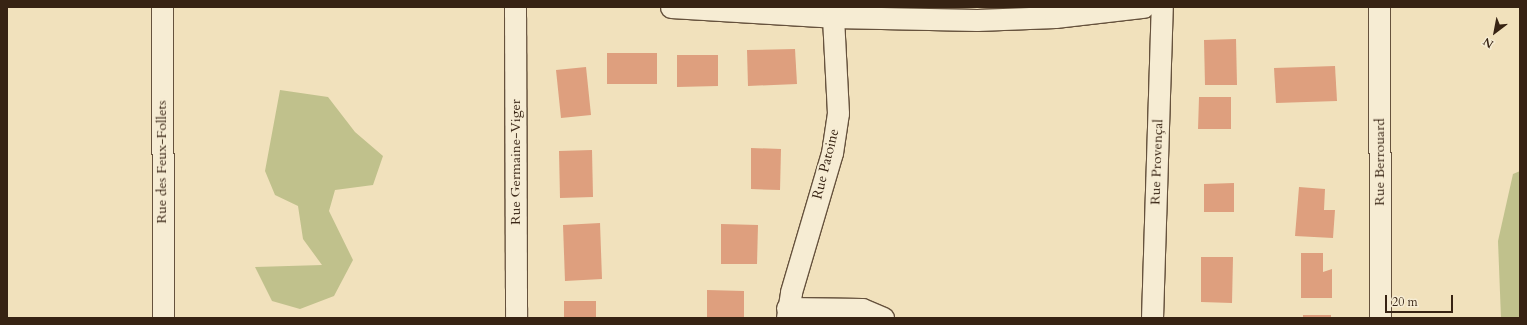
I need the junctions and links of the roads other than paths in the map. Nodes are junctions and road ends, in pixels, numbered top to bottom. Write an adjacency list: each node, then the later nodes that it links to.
1 (162, 7): 9 (street, Rue des Feux-Follets)
2 (515, 7): 10 (street, Rue Germaine-Viger)
3 (671, 7): 7 (street)
4 (1143, 7): 7 (street)
5 (1162, 7): 12 (street, Rue Provençal)
6 (1379, 7): 13 (street, Rue Berrouard)
7 (833, 17): 8 (street, Rue Patoine)
8 (787, 313): 11 (street, Rue Patoine)
9 (163, 318)
10 (516, 318)
11 (883, 318)
12 (1152, 318)
13 (1380, 318)

